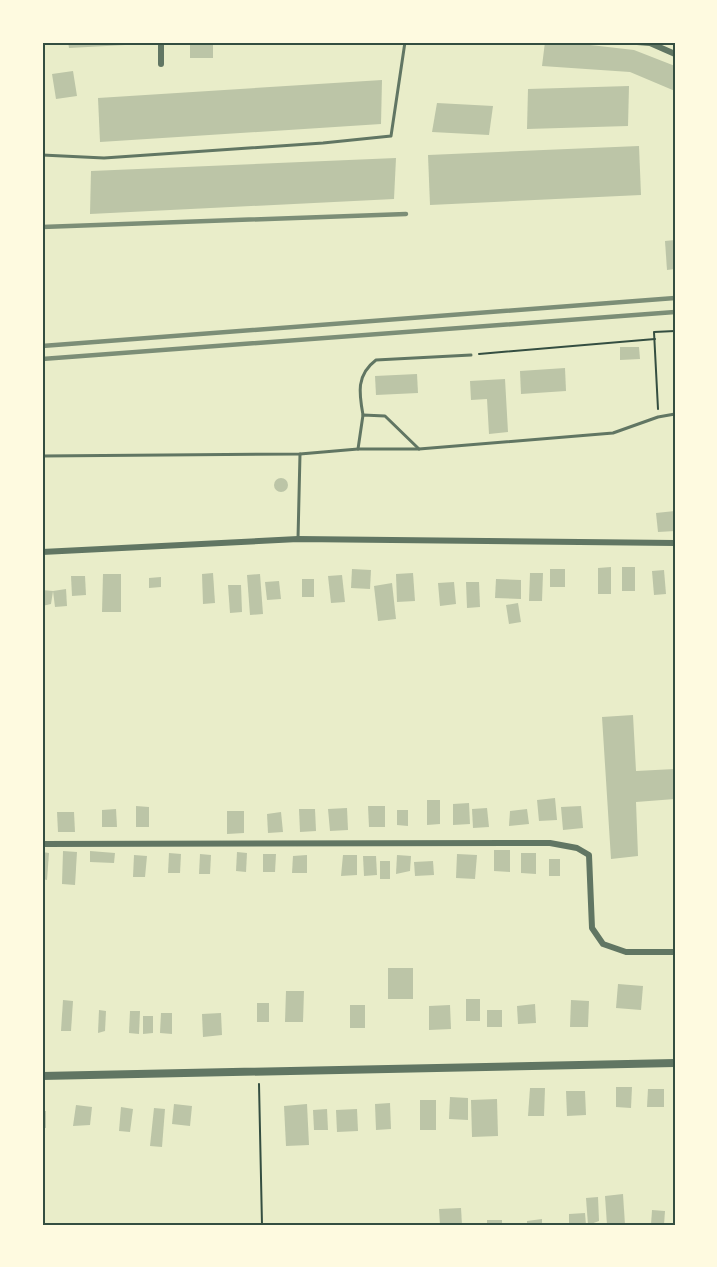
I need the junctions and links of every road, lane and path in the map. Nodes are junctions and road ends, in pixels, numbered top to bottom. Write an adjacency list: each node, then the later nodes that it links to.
1 (161, 42): 5 (street)
2 (405, 42): 6 (lane)
3 (638, 42): 4 (street)
4 (675, 54)
5 (161, 64)
6 (42, 155)
7 (675, 330): 8 (path)
8 (655, 339): 9 (path); 14 (path)
9 (634, 342): 10 (path); 11 (path)
10 (634, 347)
11 (471, 355): 13 (lane)
12 (675, 414): 14 (lane)
13 (363, 415): 15 (lane); 16 (lane)
14 (658, 417): 16 (lane)
15 (358, 449): 16 (lane); 17 (lane)
16 (419, 449)
17 (300, 454): 18 (lane); 19 (lane)
18 (42, 456)
19 (298, 539): 20 (street); 21 (street)
20 (675, 543)
21 (42, 552)
22 (42, 844): 23 (street)
23 (675, 952)
24 (675, 1064): 25 (street)
25 (259, 1072): 26 (street); 27 (path)
26 (42, 1076)
27 (262, 1225)

